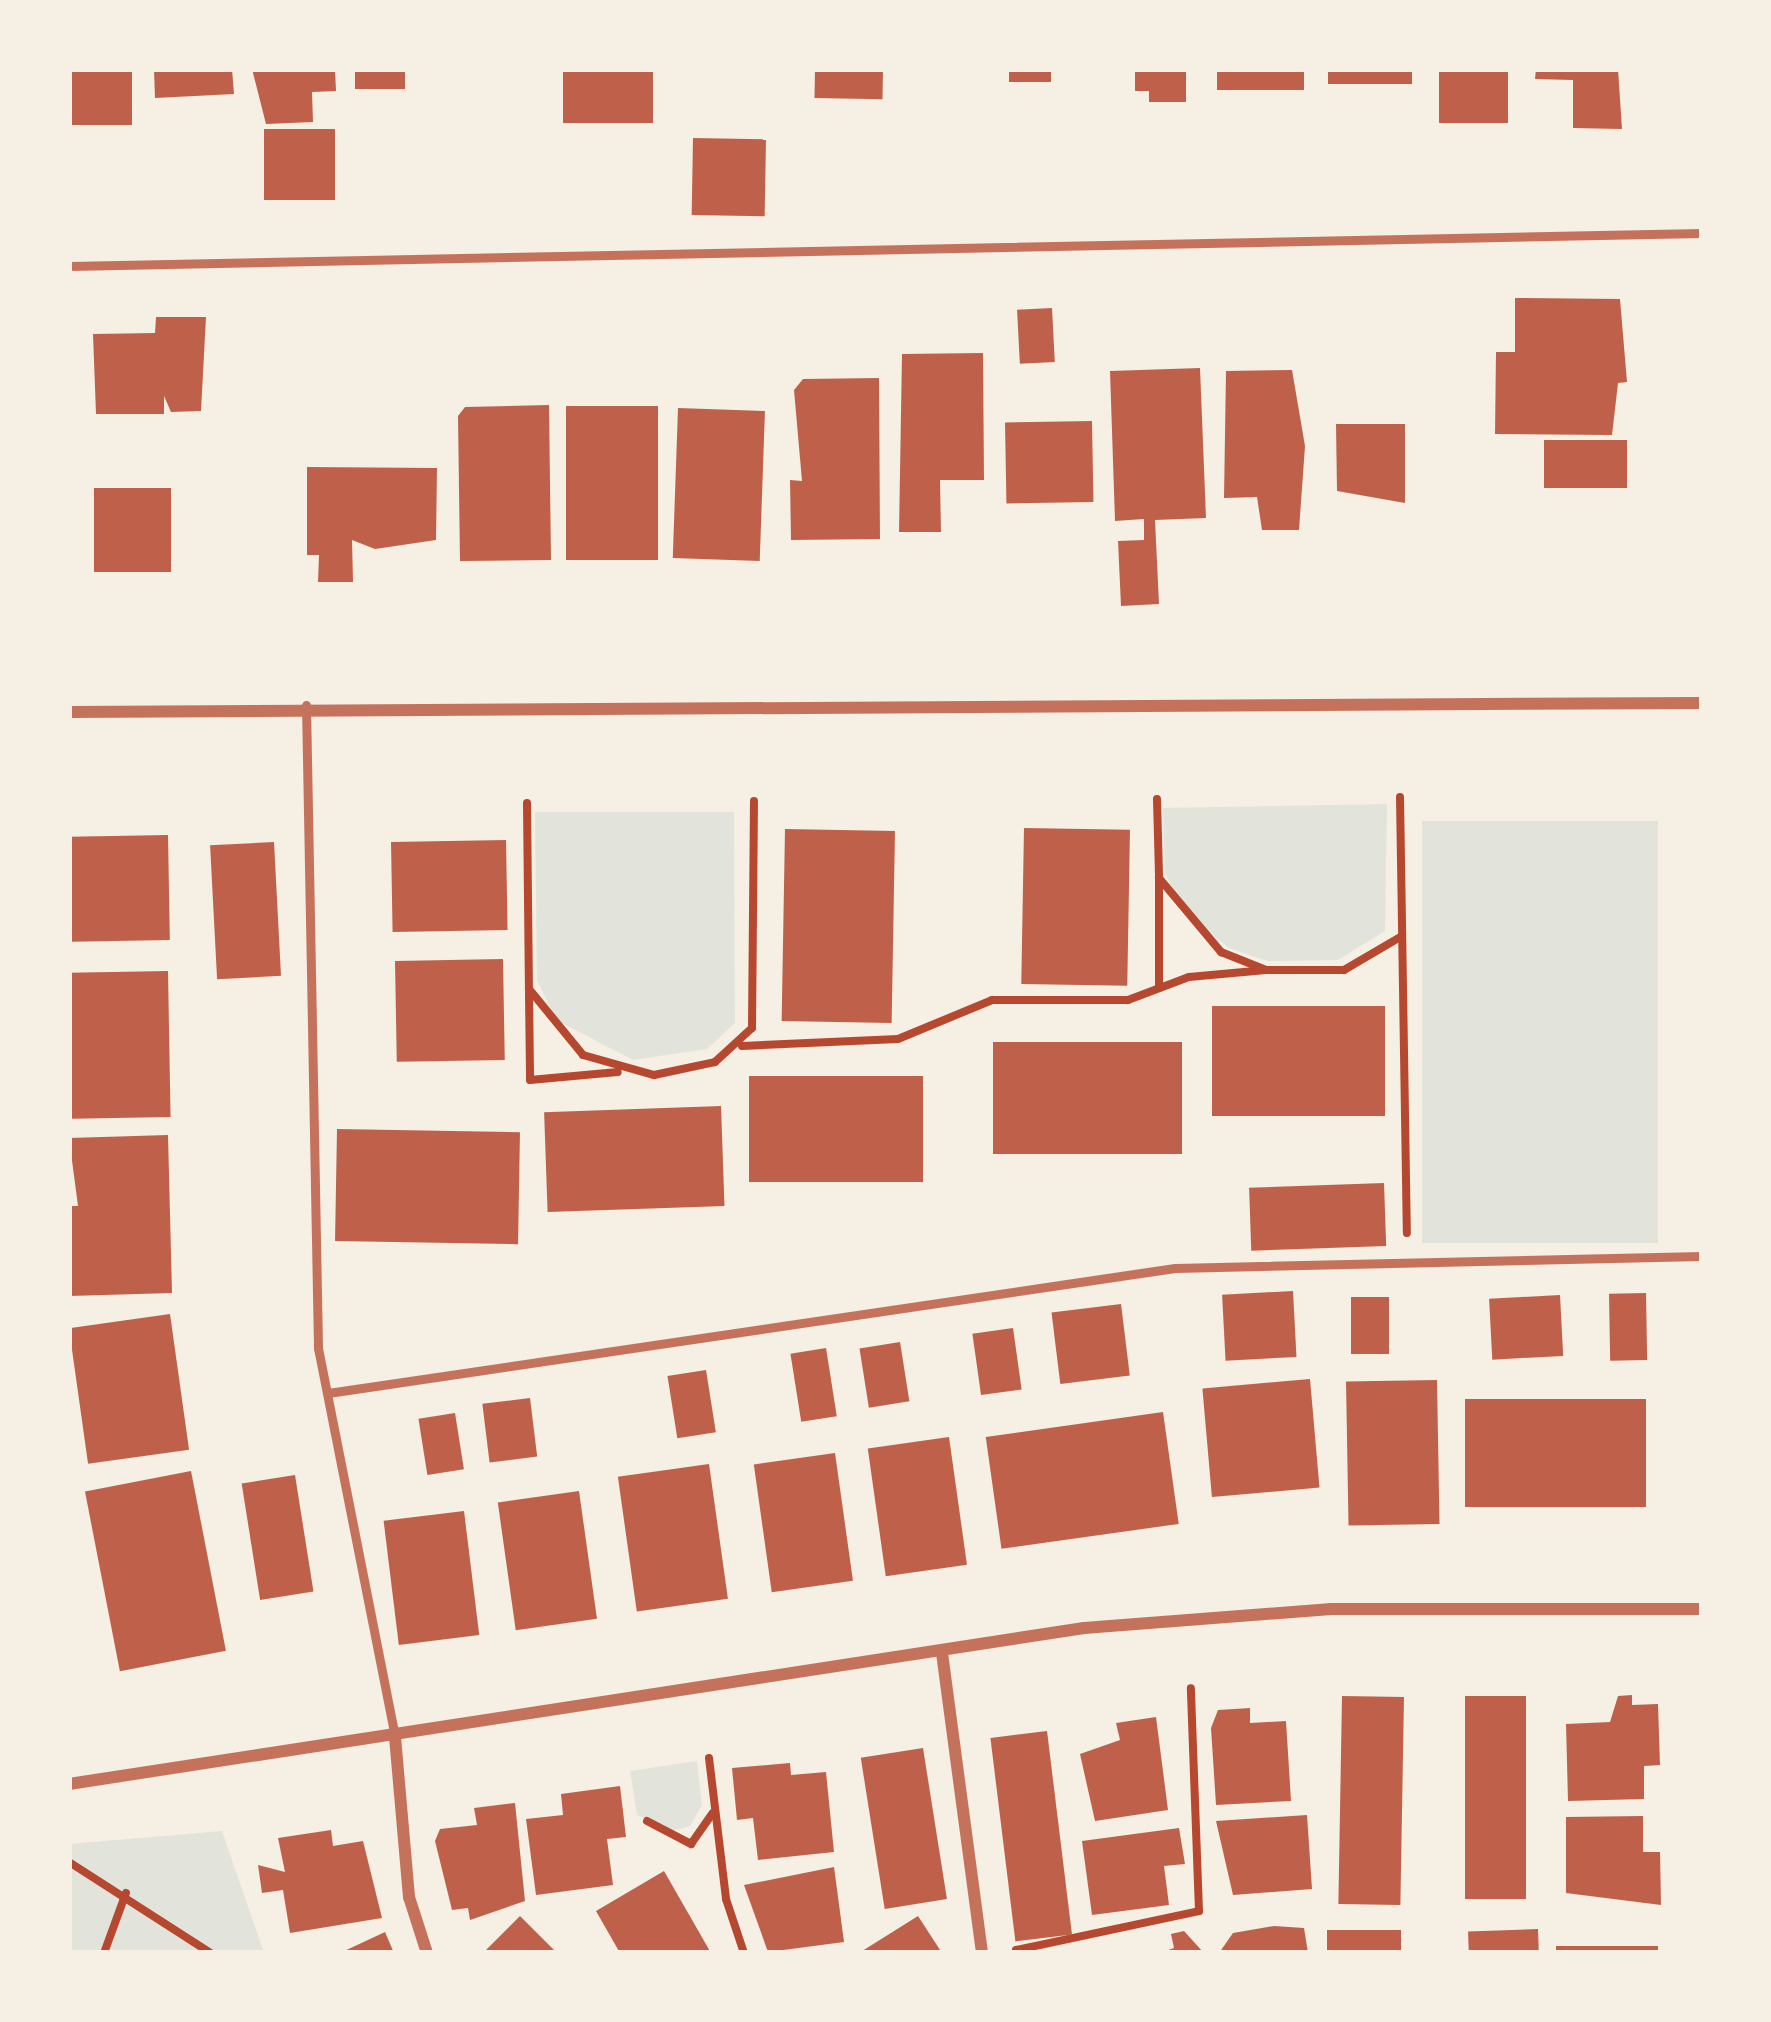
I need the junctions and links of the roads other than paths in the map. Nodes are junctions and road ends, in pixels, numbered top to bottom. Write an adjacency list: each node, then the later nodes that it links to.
1 (1702, 232): 2 (lane)
2 (69, 266)
3 (1702, 704): 4 (street)
4 (305, 705): 5 (street); 7 (lane)
5 (69, 712)
6 (1702, 1256): 7 (lane)
7 (328, 1393): 10 (lane)
8 (1702, 1610): 9 (street)
9 (942, 1653): 10 (street); 13 (street)
10 (395, 1737): 11 (street); 12 (street)
11 (69, 1784)
12 (427, 1953)
13 (982, 1953)

